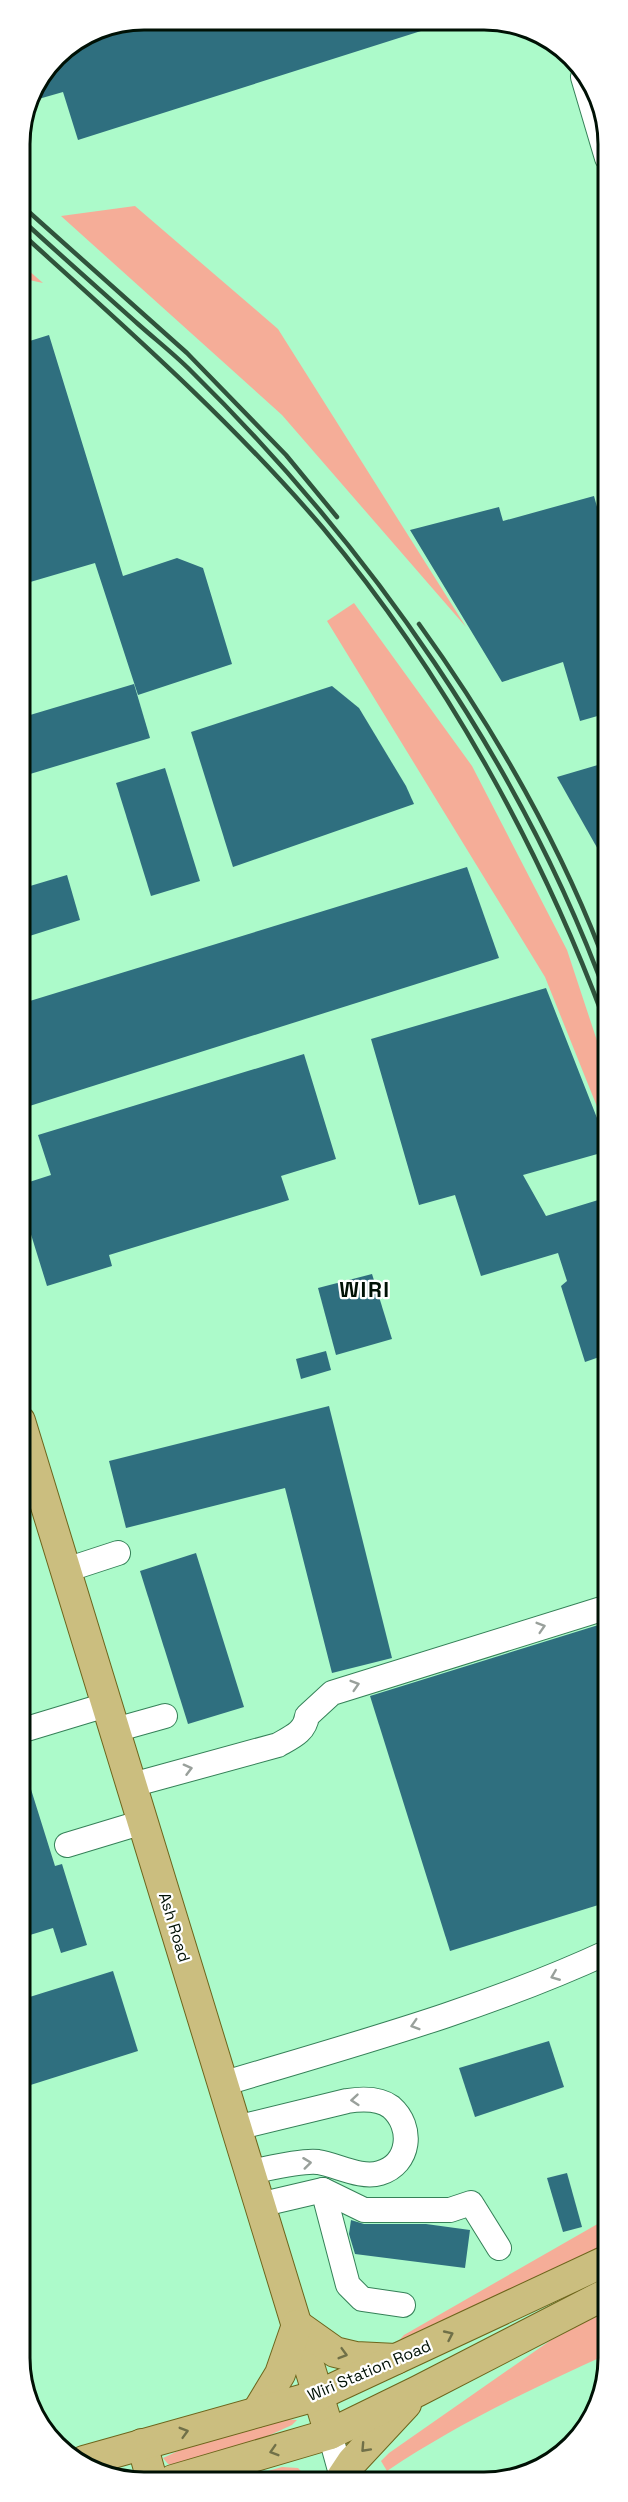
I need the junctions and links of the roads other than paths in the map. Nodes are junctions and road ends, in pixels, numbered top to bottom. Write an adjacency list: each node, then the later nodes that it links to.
1 (30, 1453): 3 (main road, Ash Road)
2 (118, 1553): 3 (street)
3 (66, 1570): 6 (main road, Ash Road)
4 (598, 1610): 8 (street, one-way to 4)
5 (165, 1716): 6 (street)
6 (111, 1718): 7 (street); 8 (main road, Ash Road)
7 (30, 1730)
8 (132, 1785): 9 (main road, Ash Road)
9 (143, 1822): 10 (street); 12 (main road, Ash Road)
10 (67, 1845)
11 (598, 1957): 12 (street, one-way to 12)
12 (222, 2084): 13 (main road, Ash Road)
13 (236, 2128): 14 (main road, Ash Road); 14 (street, one-way to 13)
14 (249, 2172): 16 (main road, Ash Road)
15 (322, 2190): 16 (street); 17 (street); 20 (street)
16 (259, 2205): 21 (main road, Ash Road)
17 (499, 2248)
18 (598, 2265): 22 (main road, Wiri Station Road, one-way to 18)
19 (598, 2298): 23 (main road)
20 (403, 2305)
21 (297, 2325): 22 (main road, one-way to 22); 24 (main road, Ash Road); 25 (main road)
22 (398, 2360): 24 (main road, Wiri Station Road)
23 (418, 2391): 26 (main road); 32 (main road, one-way to 32)
24 (319, 2395): 25 (main road, Wiri Station Road); 26 (main road, Ash Road)
25 (256, 2412): 27 (main road, Wiri Station Road, one-way to 25)
26 (330, 2434): 30 (main road, one-way to 30); 31 (street)
27 (142, 2444): 28 (main road, Wiri Station Road); 29 (main road)
28 (91, 2459)
29 (150, 2472)
30 (200, 2472)
31 (341, 2472)
32 (347, 2472)

